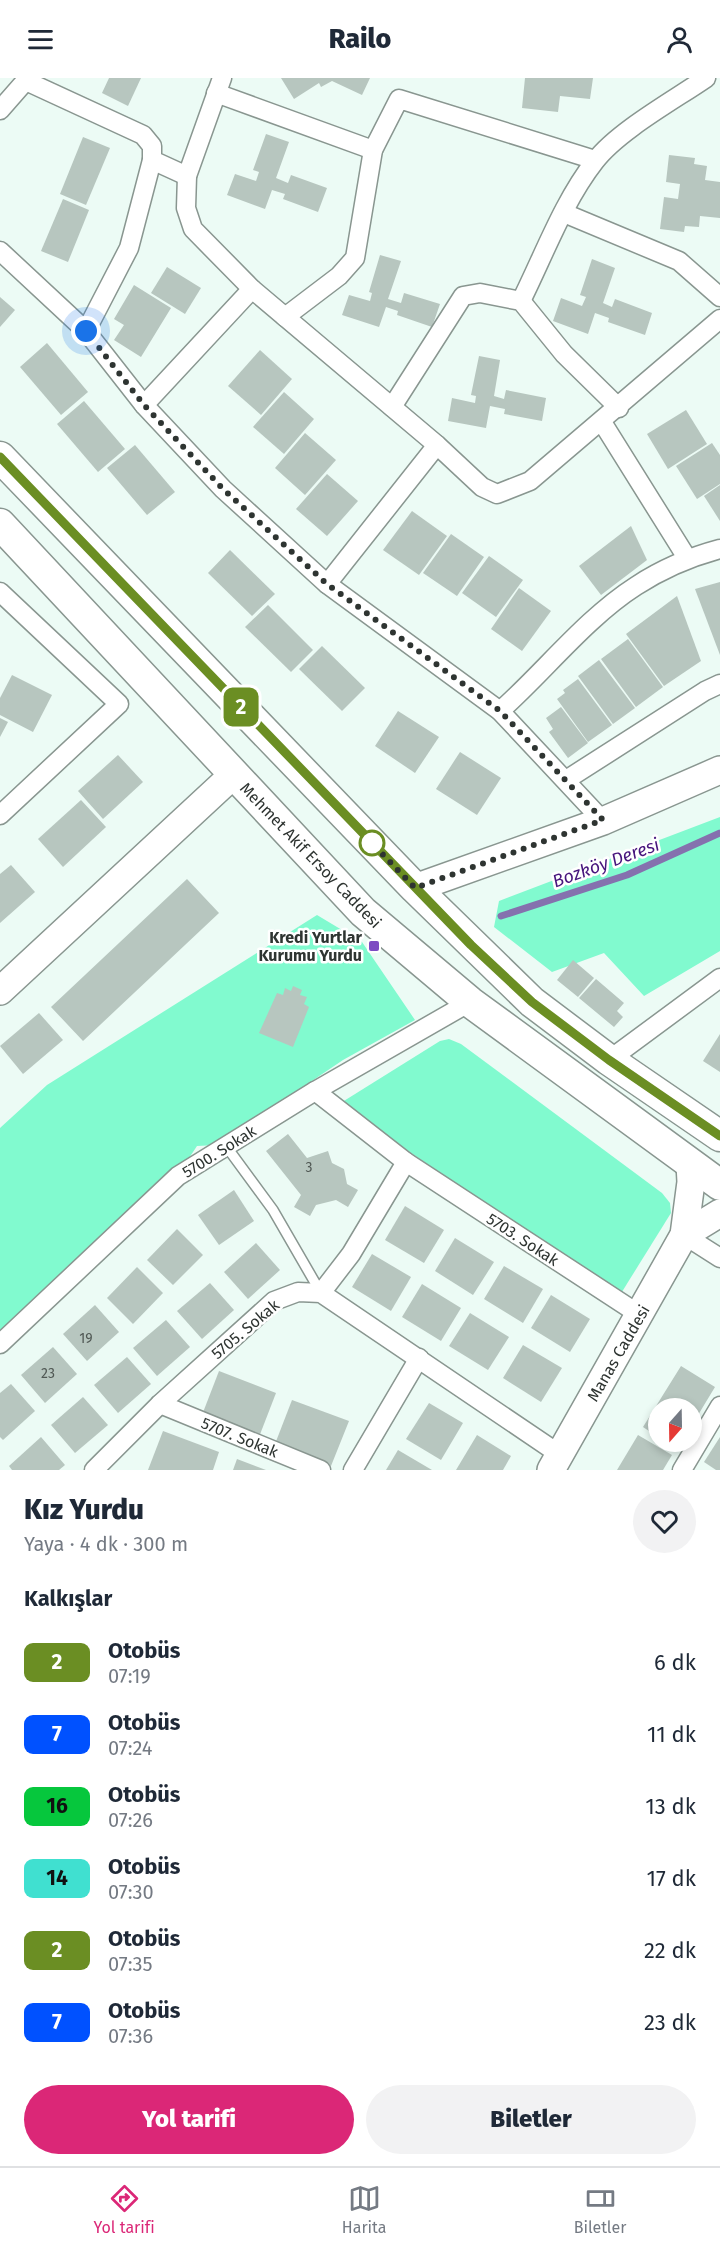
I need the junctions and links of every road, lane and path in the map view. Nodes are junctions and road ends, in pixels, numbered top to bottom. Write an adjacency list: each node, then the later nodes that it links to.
1 (706, 78): 7 (street)
2 (27, 79): 4 (street); 6 (street)
3 (219, 86): 5 (street); 8 (street)
4 (0, 110)
5 (373, 150): 7 (street); 14 (street)
6 (152, 160): 8 (street); 16 (street)
7 (595, 160): 9 (street)
8 (187, 176): 11 (street)
9 (564, 213): 12 (street); 13 (street)
10 (0, 251): 16 (street)
11 (252, 289): 14 (street); 17 (street)
12 (720, 297)
13 (521, 301): 18 (street); 19 (street)
14 (285, 317): 18 (street)
15 (720, 319): 19 (street)
16 (86, 331): 17 (street)
17 (144, 405): 26 (street)
18 (392, 407): 21 (street)
19 (619, 408): 20 (street)
20 (602, 422): 21 (street); 25 (street)
21 (437, 445): 26 (street)
22 (0, 457): 35 (main road)
23 (0, 524): 31 (main road, Mehmet Akif Ersoy Caddesi)
24 (720, 549): 25 (street)
25 (687, 558): 29 (street)
26 (327, 584): 29 (street)
27 (0, 591): 33 (street)
28 (720, 684): 32 (street)
29 (500, 711): 32 (street)
30 (720, 770): 34 (street)
31 (233, 775): 37 (street); 38 (main road, Mehmet Akif Ersoy Caddesi)
32 (566, 780): 34 (street)
33 (0, 815)
34 (603, 820): 35 (street)
35 (415, 888): 39 (main road)
36 (720, 978): 39 (street)
37 (0, 991)
38 (470, 1002): 40 (street, 5700. Sokak); 44 (main road, Mehmet Akif Ersoy Caddesi)
39 (609, 1060): 41 (main road)
40 (315, 1091): 42 (street, 5700. Sokak); 43 (street, 5703. Sokak)
41 (720, 1136)
42 (226, 1146): 49 (lane); 51 (street, 5700. Sokak)
43 (406, 1162): 49 (street); 50 (street, 5703. Sokak)
44 (690, 1164): 45 (main road, Mehmet Akif Ersoy Caddesi); 47 (street)
45 (720, 1185)
46 (720, 1213): 47 (street)
47 (684, 1235): 48 (street); 50 (street, Manas Caddesi)
48 (720, 1258)
49 (321, 1293): 52 (street); 53 (street, 5705. Sokak)
50 (640, 1315): 55 (street, Manas Caddesi)
51 (0, 1344)
52 (419, 1358): 55 (street); 58 (street)
53 (160, 1404): 56 (street, 5705. Sokak); 57 (street, 5707. Sokak)
54 (720, 1406): 59 (street)
55 (555, 1462)
56 (101, 1468)
57 (321, 1470)
58 (353, 1470)
59 (682, 1470)

